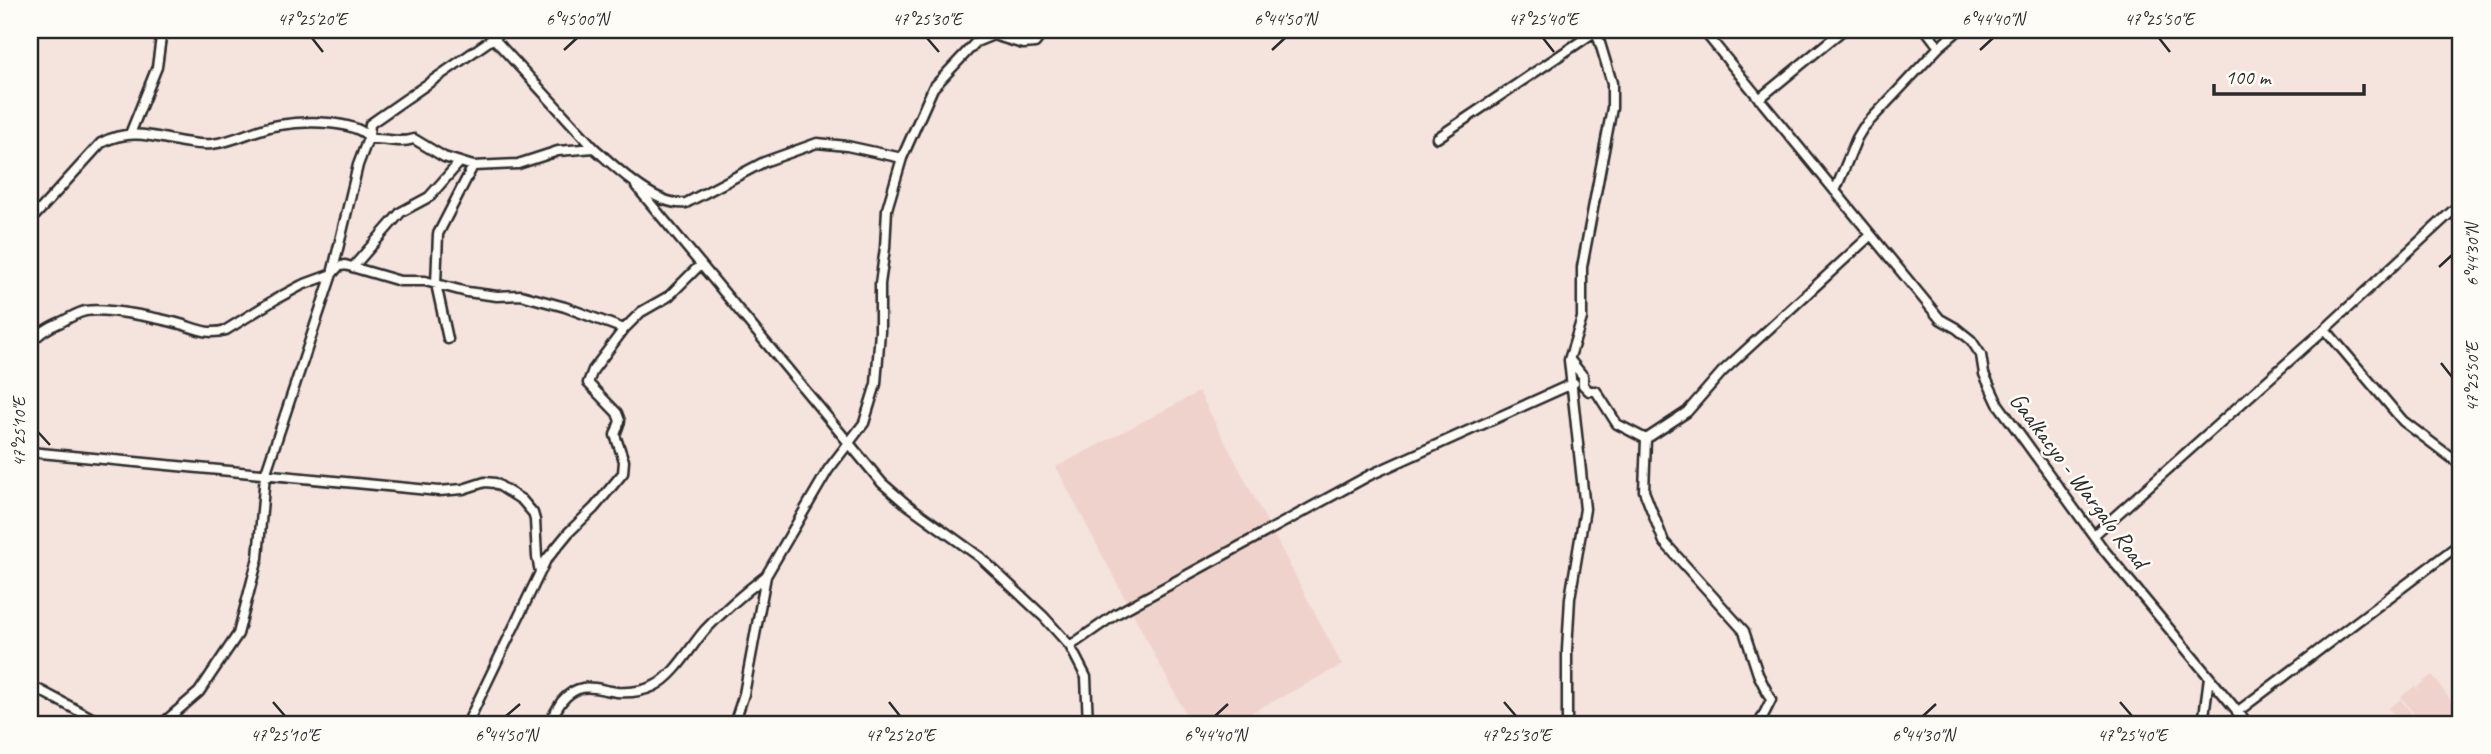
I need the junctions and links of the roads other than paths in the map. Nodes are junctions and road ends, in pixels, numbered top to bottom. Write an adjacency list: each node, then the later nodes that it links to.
1 (162, 30): 15 (street)
2 (486, 30): 12 (street)
3 (505, 30): 12 (street)
4 (979, 30): 11 (street)
5 (1045, 30): 11 (street)
6 (1595, 30): 17 (street); 35 (street)
7 (1703, 30): 14 (street, Gaalkacyo - Wargalo Road)
8 (1843, 30): 14 (street)
9 (1926, 30): 13 (street)
10 (1959, 30): 13 (street)
11 (993, 35): 19 (street)
12 (494, 39): 16 (street); 18 (street)
13 (1939, 47): 23 (street)
14 (1759, 99): 23 (street, Gaalkacyo - Wargalo Road)
15 (130, 134): 16 (street); 25 (street)
16 (369, 136): 20 (street); 29 (street)
17 (1437, 138)
18 (594, 148): 21 (street); 22 (street)
19 (902, 158): 22 (street); 38 (street)
20 (459, 163): 21 (street); 28 (street)
21 (473, 166): 30 (street)
22 (630, 178): 27 (street)
23 (1835, 191): 26 (street, Gaalkacyo - Wargalo Road)
24 (2461, 203): 32 (street)
25 (30, 220)
26 (1871, 235): 37 (street); 42 (street, Gaalkacyo - Wargalo Road)
27 (701, 264): 31 (street); 38 (street)
28 (354, 265): 29 (street); 30 (street)
29 (332, 274): 34 (street); 41 (street)
30 (436, 284): 31 (street); 33 (street)
31 (624, 329): 44 (street)
32 (2325, 329): 40 (street); 42 (street)
33 (448, 339)
34 (30, 344)
35 (1569, 360): 36 (street); 37 (street)
36 (1574, 383): 46 (street); 56 (street)
37 (1646, 439): 57 (street)
38 (850, 443): 45 (street); 46 (street)
39 (30, 452): 41 (street)
40 (2461, 465)
41 (265, 475): 44 (street); 51 (street)
42 (2094, 535): 47 (street, Gaalkacyo - Wargalo Road)
43 (2461, 543): 49 (street)
44 (540, 572): 52 (street)
45 (766, 576): 53 (street); 54 (street)
46 (1070, 646): 55 (street)
47 (2209, 677): 49 (street, Gaalkacyo - Wargalo Road); 58 (street)
48 (30, 685): 50 (street)
49 (2237, 712): 59 (street, Gaalkacyo - Wargalo Road)
50 (103, 724)
51 (162, 724)
52 (467, 724)
53 (548, 724)
54 (734, 724)
55 (1088, 724)
56 (1567, 724)
57 (1759, 724)
58 (2203, 724)
59 (2248, 724)

